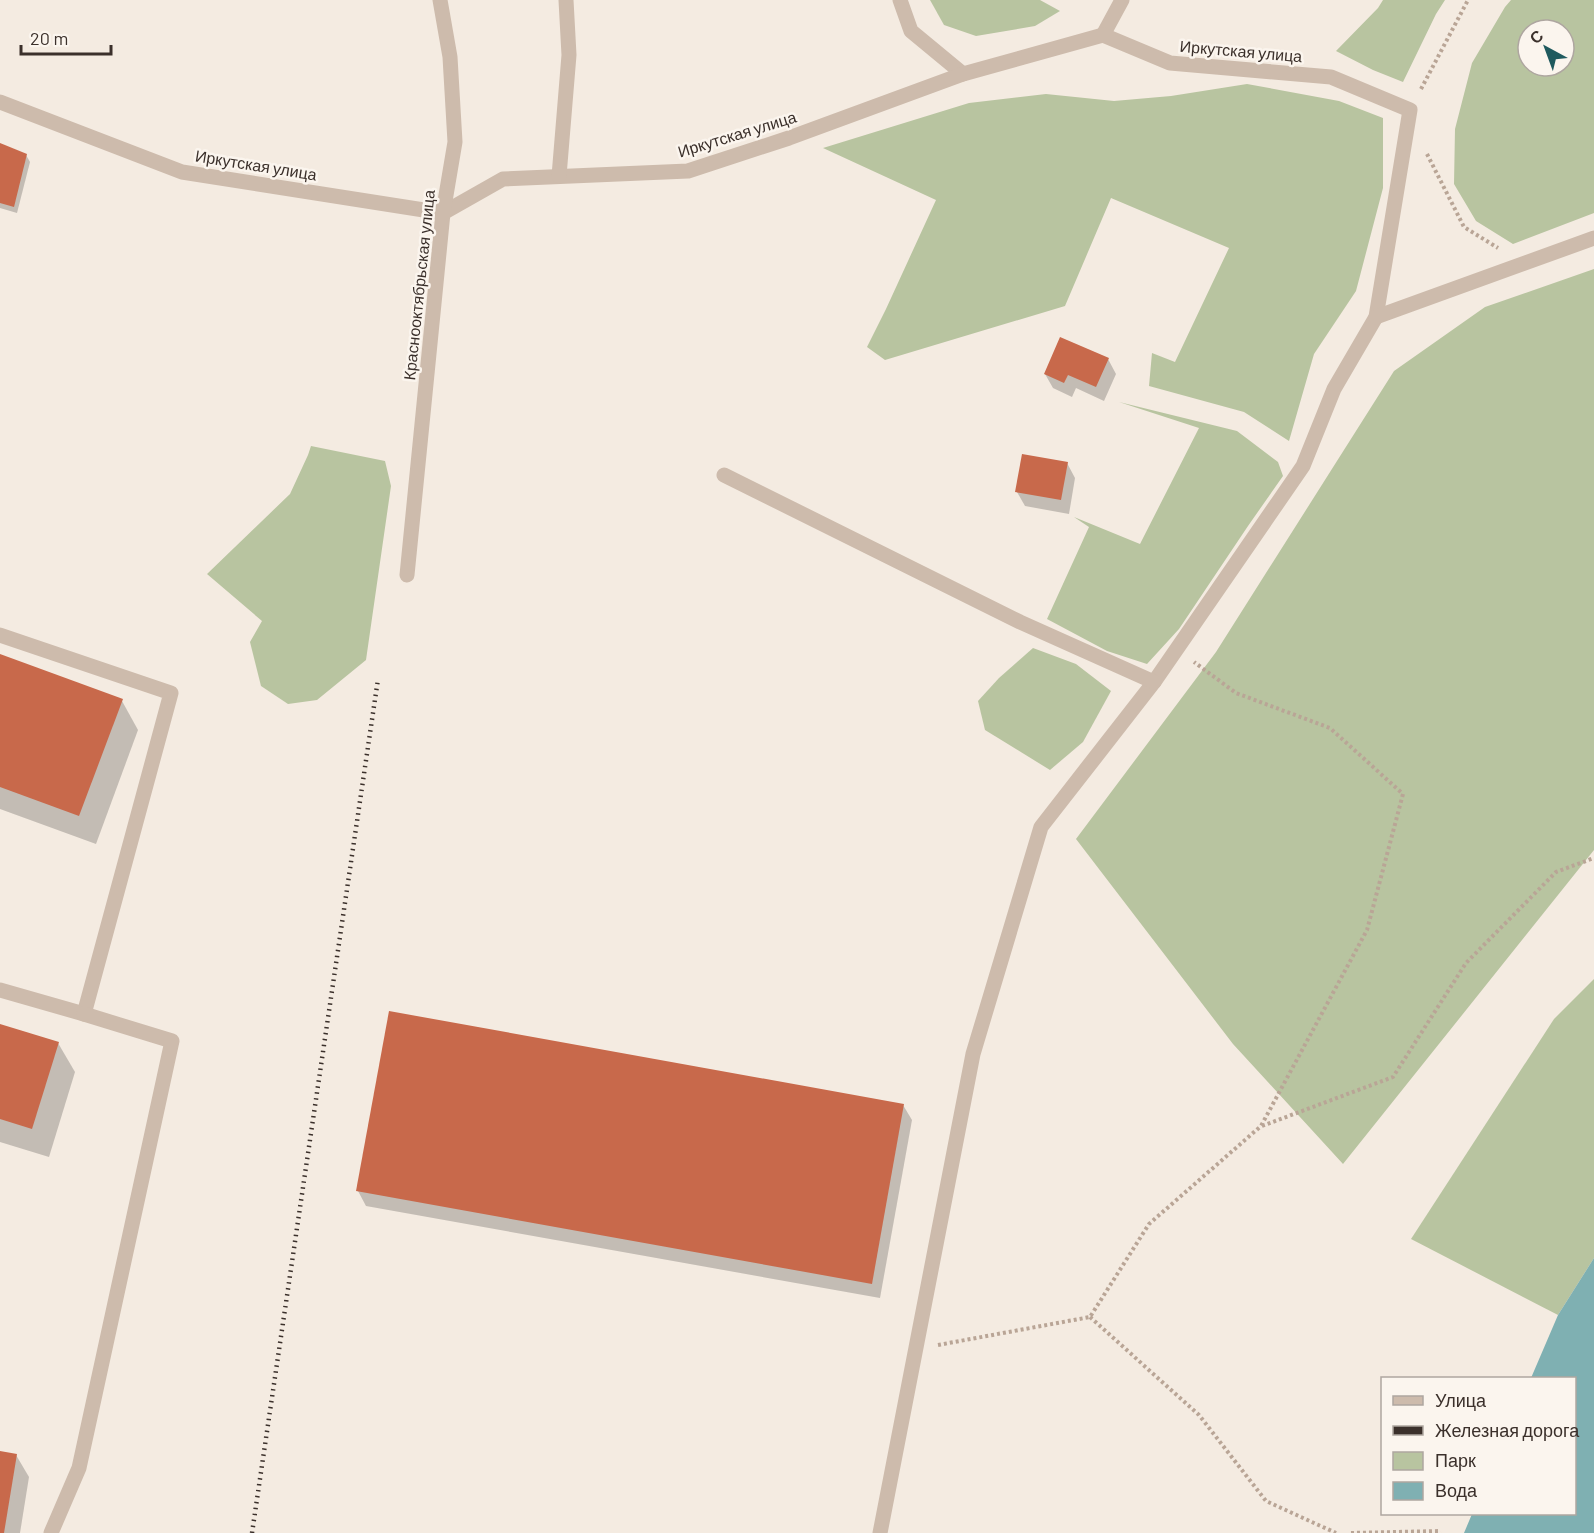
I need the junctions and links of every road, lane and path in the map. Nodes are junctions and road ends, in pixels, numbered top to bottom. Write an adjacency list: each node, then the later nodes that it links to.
1 (440, 0): 12 (street, Краснооктябрьская улица)
2 (566, 0): 11 (street)
3 (900, 0): 7 (street)
4 (1122, 0): 6 (street)
5 (1468, 0): 9 (path)
6 (1103, 35): 7 (street, Иркутская улица); 9 (street, Иркутская улица)
7 (963, 74): 11 (street, Иркутская улица)
8 (0, 102): 12 (street, Иркутская улица)
9 (1410, 110): 15 (street)
10 (1424, 149): 14 (path)
11 (559, 176): 12 (street, Иркутская улица)
12 (443, 213): 17 (street, Краснооктябрьская улица)
13 (1594, 238): 14 (street)
14 (1521, 264): 15 (street)
15 (1376, 317): 19 (street)
16 (724, 474): 20 (street)
17 (407, 575)
18 (0, 635): 23 (street)
19 (1177, 648): 20 (street); 24 (path)
20 (1154, 682): 26 (street)
21 (1594, 858): 24 (path)
22 (0, 990): 23 (street)
23 (84, 1014): 28 (street)
24 (1261, 1126): 25 (path)
25 (1090, 1317): 26 (path); 30 (path)
26 (917, 1348): 29 (street)
27 (1441, 1531): 31 (path)
28 (51, 1533)
29 (880, 1533)
30 (1336, 1533)
31 (1351, 1533)

